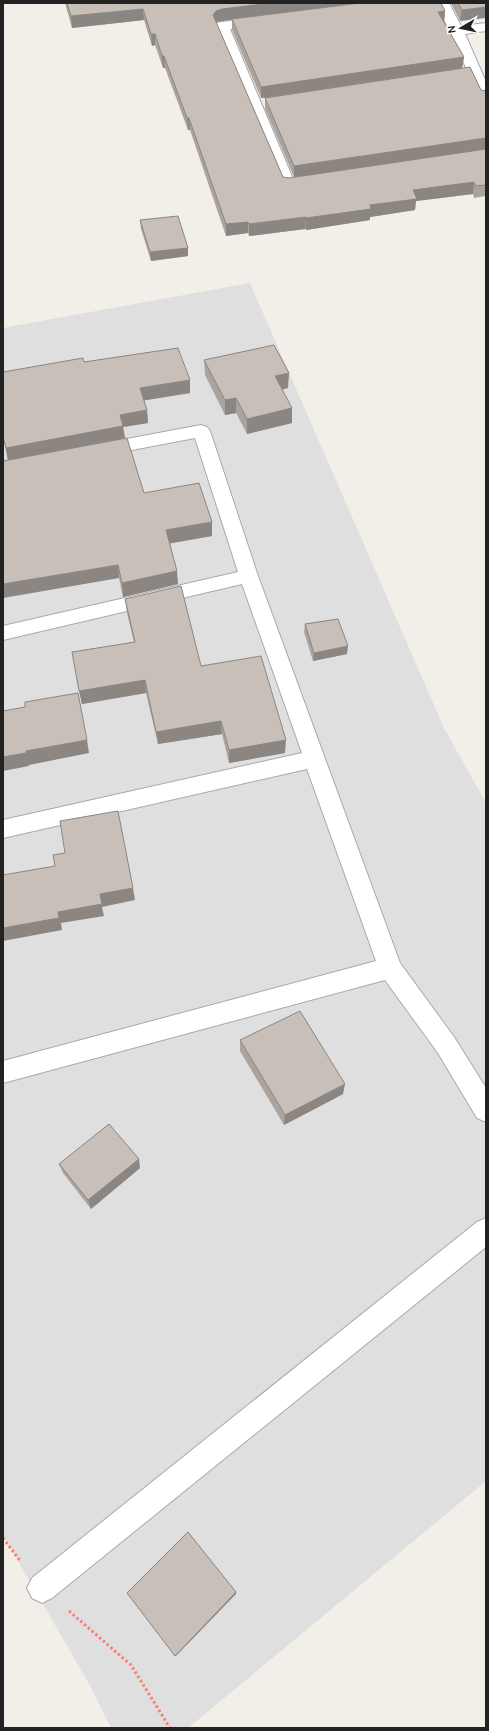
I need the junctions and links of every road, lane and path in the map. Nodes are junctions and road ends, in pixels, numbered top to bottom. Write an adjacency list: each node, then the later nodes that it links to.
1 (442, 3): 4 (street)
2 (275, 20): 9 (street)
3 (486, 27): 4 (street)
4 (457, 31): 5 (street)
5 (474, 72): 6 (street); 7 (street)
6 (458, 74)
7 (486, 98)
8 (270, 102): 9 (street)
9 (255, 105): 10 (street)
10 (326, 179)
11 (87, 453): 12 (street)
12 (249, 576): 13 (street); 14 (street)
13 (3, 633)
14 (314, 759): 15 (street); 16 (street)
15 (3, 829)
16 (390, 968): 17 (street); 18 (street)
17 (3, 1072)
18 (486, 1110)
19 (486, 1231): 21 (street)
20 (3, 1538): 21 (path)
21 (42, 1588): 22 (path)
22 (170, 1728)

